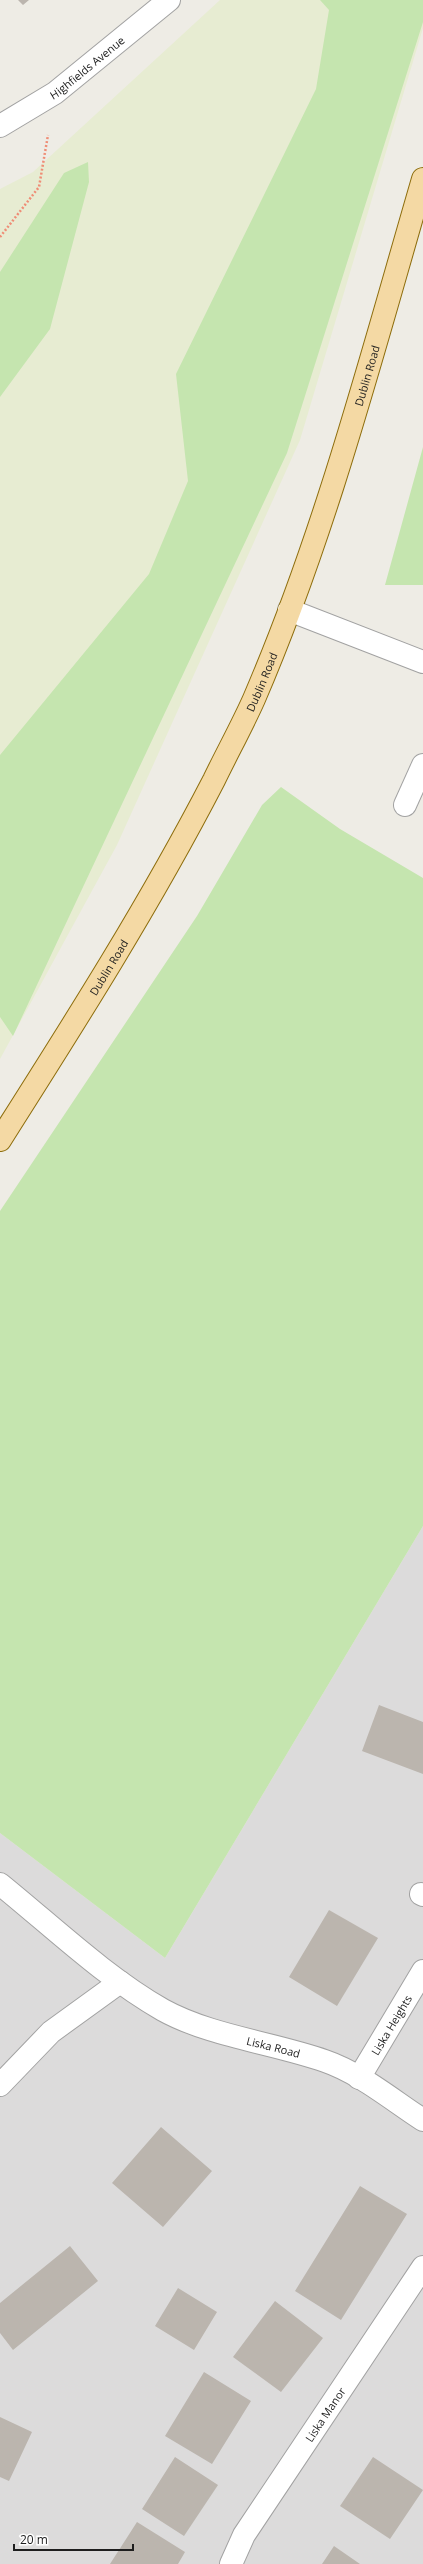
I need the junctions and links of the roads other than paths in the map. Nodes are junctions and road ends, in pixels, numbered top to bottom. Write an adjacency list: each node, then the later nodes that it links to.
1 (169, 0): 2 (street, Highfields Avenue)
2 (0, 126)
3 (423, 179): 4 (main road, Dublin Road)
4 (289, 610): 5 (street); 8 (main road, Dublin Road)
5 (423, 662)
6 (423, 765): 7 (street)
7 (405, 805)
8 (0, 1140)
9 (0, 1884): 11 (street, Liska Road)
10 (423, 1971): 12 (street, Liska Heights)
11 (120, 1982): 12 (street, Liska Road); 13 (street)
12 (359, 2078): 14 (street, Liska Road)
13 (0, 2085)
14 (423, 2120)
15 (423, 2267): 16 (street, Liska Manor)
16 (231, 2564)

